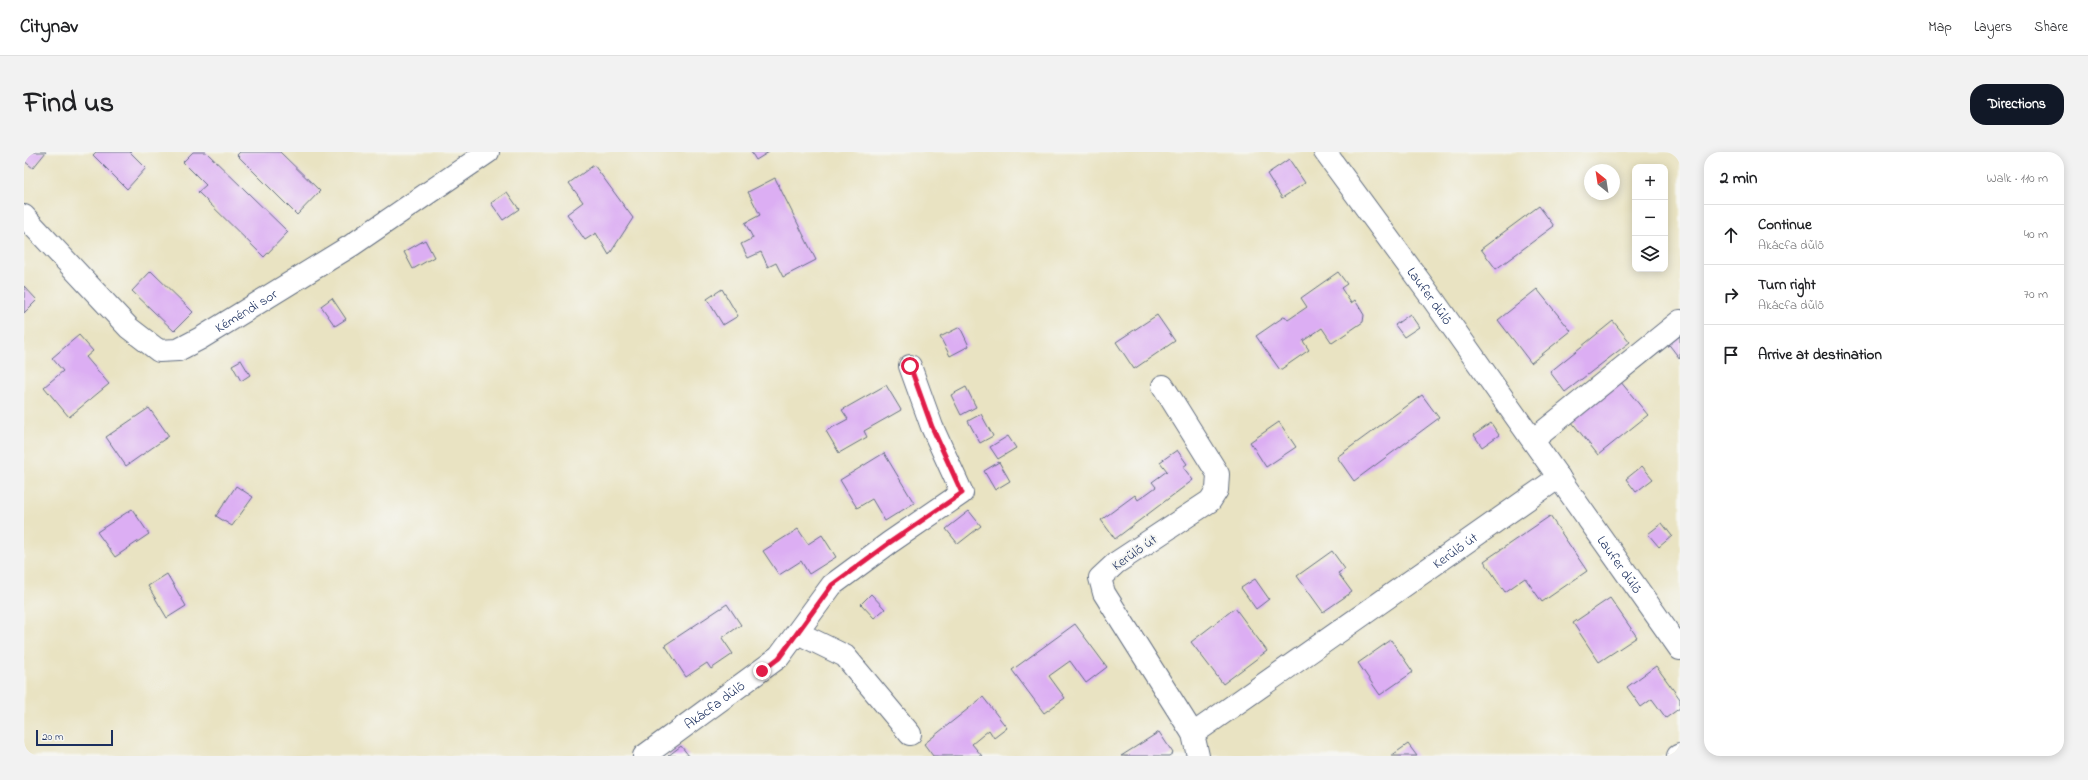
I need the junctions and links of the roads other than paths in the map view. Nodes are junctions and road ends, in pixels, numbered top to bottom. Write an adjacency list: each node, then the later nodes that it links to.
1 (488, 152): 3 (street, Kéméndi sor)
2 (1325, 152): 7 (street, Laufer dűlő)
3 (24, 216)
4 (1680, 321): 7 (street)
5 (910, 366): 9 (street, Akácfa dűlő)
6 (1163, 386): 12 (street, Kerülő út)
7 (1532, 440): 8 (street, Laufer dűlő)
8 (1559, 477): 10 (street, Laufer dűlő); 12 (street, Kerülő út)
9 (798, 633): 11 (street); 13 (street, Akácfa dűlő)
10 (1680, 649)
11 (910, 734)
12 (1193, 734): 14 (street, Kerülő út)
13 (644, 756)
14 (1198, 756)

